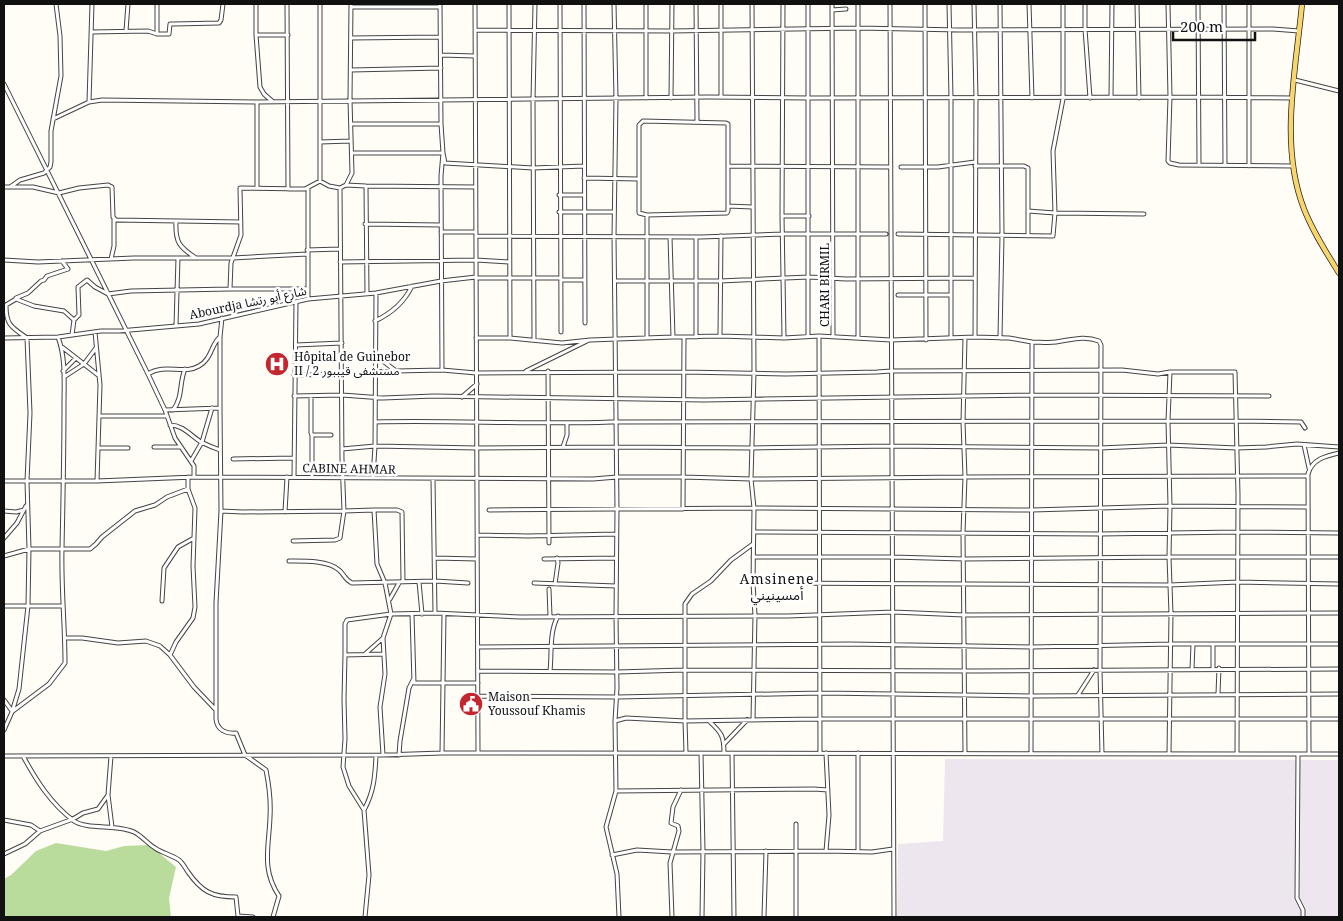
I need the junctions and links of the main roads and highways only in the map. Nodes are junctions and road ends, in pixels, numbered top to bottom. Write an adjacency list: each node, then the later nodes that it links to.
1 (1302, 4): 2 (main road)
2 (1339, 273)

